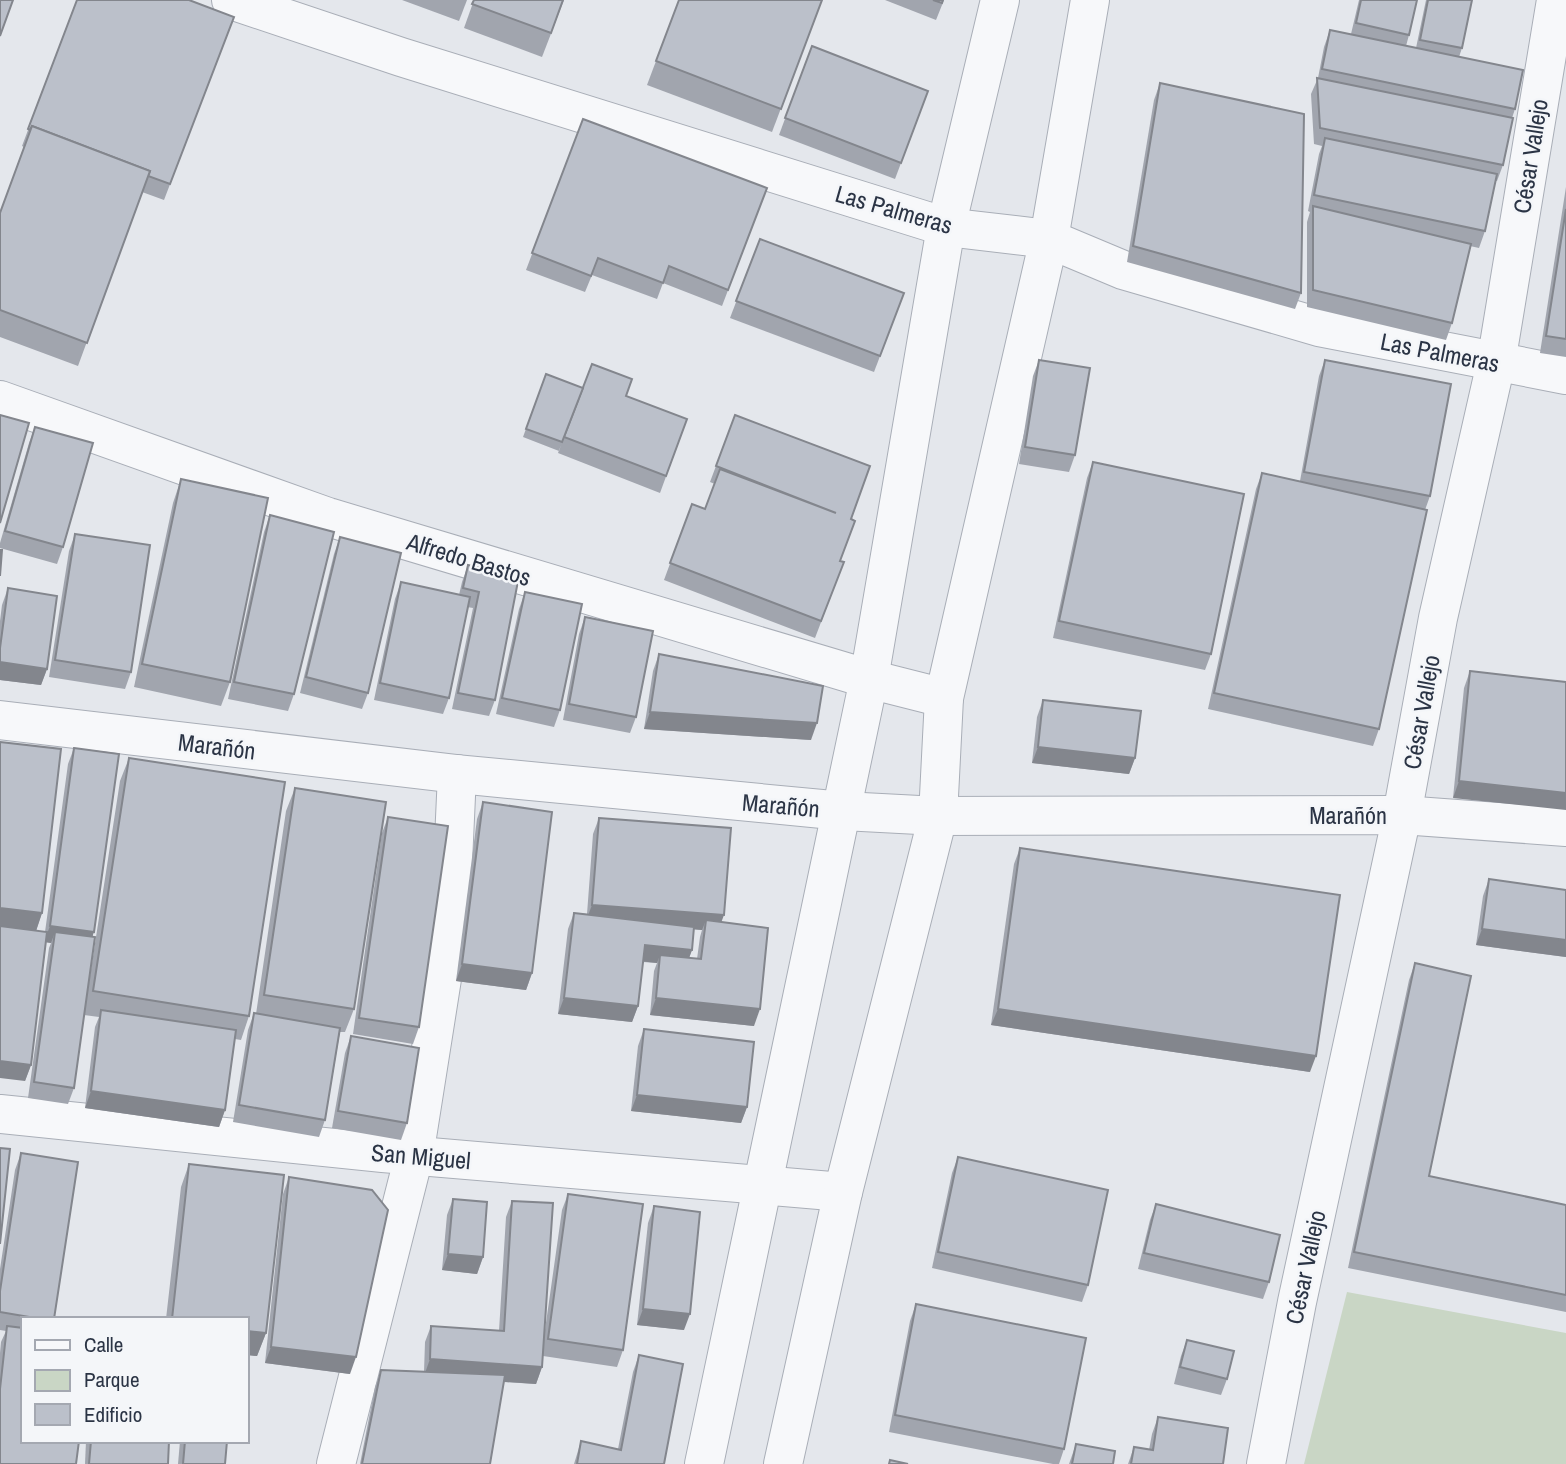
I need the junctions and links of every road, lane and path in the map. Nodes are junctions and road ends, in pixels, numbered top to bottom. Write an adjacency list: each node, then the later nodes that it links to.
1 (231, 0): 5 (street, Las Palmeras)
2 (1000, 0): 5 (street)
3 (1090, 0): 6 (street)
4 (1556, 0): 7 (street, César Vallejo)
5 (946, 227): 6 (street, Las Palmeras); 10 (street)
6 (1049, 239): 7 (street, Las Palmeras); 11 (street)
7 (1496, 363): 8 (street, Las Palmeras); 15 (street, César Vallejo)
8 (1566, 375)
9 (0, 400): 10 (street, Alfredo Bastos)
10 (869, 679): 11 (street, Alfredo Bastos); 14 (street)
11 (944, 698): 16 (street)
12 (0, 720): 13 (street, Marañón)
13 (457, 774): 14 (street, Marañón); 19 (street)
14 (843, 811): 16 (street, Marañón); 20 (street)
15 (1402, 815): 16 (street, Marañón); 17 (street, Marañón); 25 (street, César Vallejo)
16 (938, 816): 21 (street)
17 (1566, 827)
18 (0, 1114): 19 (street, San Miguel)
19 (414, 1156): 20 (street, San Miguel); 22 (street)
20 (765, 1185): 21 (street, San Miguel); 23 (street)
21 (843, 1192): 24 (street)
22 (336, 1464)
23 (704, 1464)
24 (783, 1464)
25 (1266, 1464)

